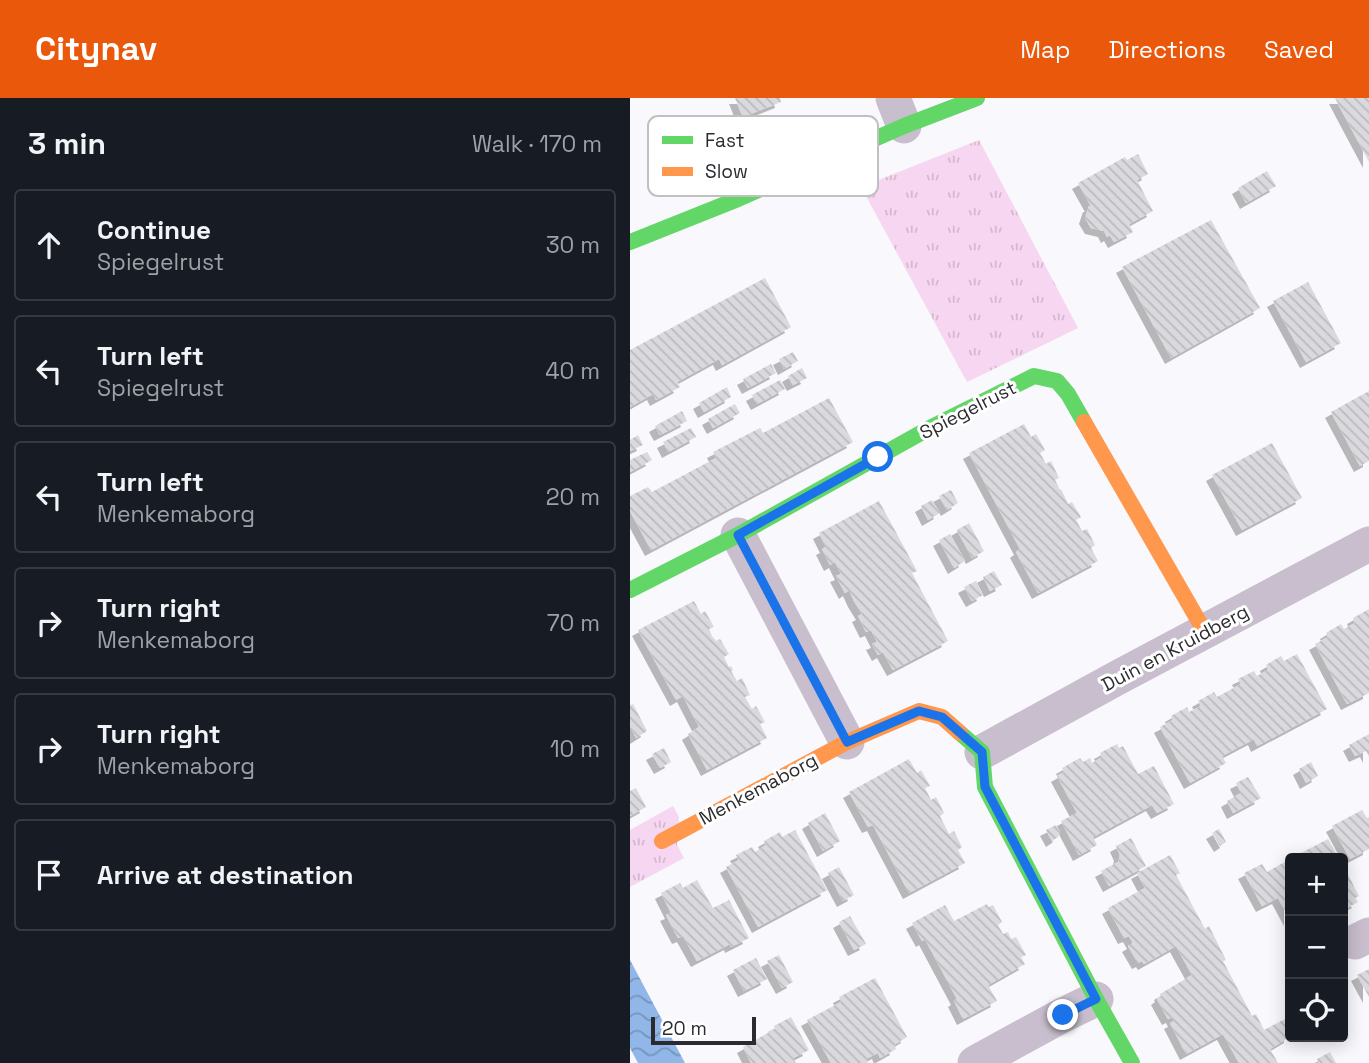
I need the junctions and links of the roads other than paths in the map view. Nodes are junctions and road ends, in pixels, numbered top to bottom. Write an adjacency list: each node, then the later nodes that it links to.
1 (976, 98): 2 (street)
2 (899, 112): 3 (street)
3 (878, 123)
4 (744, 196): 5 (street)
5 (630, 243)
6 (738, 535): 8 (street, Spiegelrust); 9 (street, Spiegelrust); 10 (street)
7 (1369, 544): 9 (street, Duin en Kruidberg)
8 (630, 590)
9 (1205, 632): 11 (street, Duin en Kruidberg)
10 (847, 742): 11 (street, Menkemaborg); 12 (street, Menkemaborg)
11 (982, 752): 13 (street)
12 (662, 841)
13 (1096, 999): 14 (street); 15 (street)
14 (975, 1063)
15 (1132, 1063)

